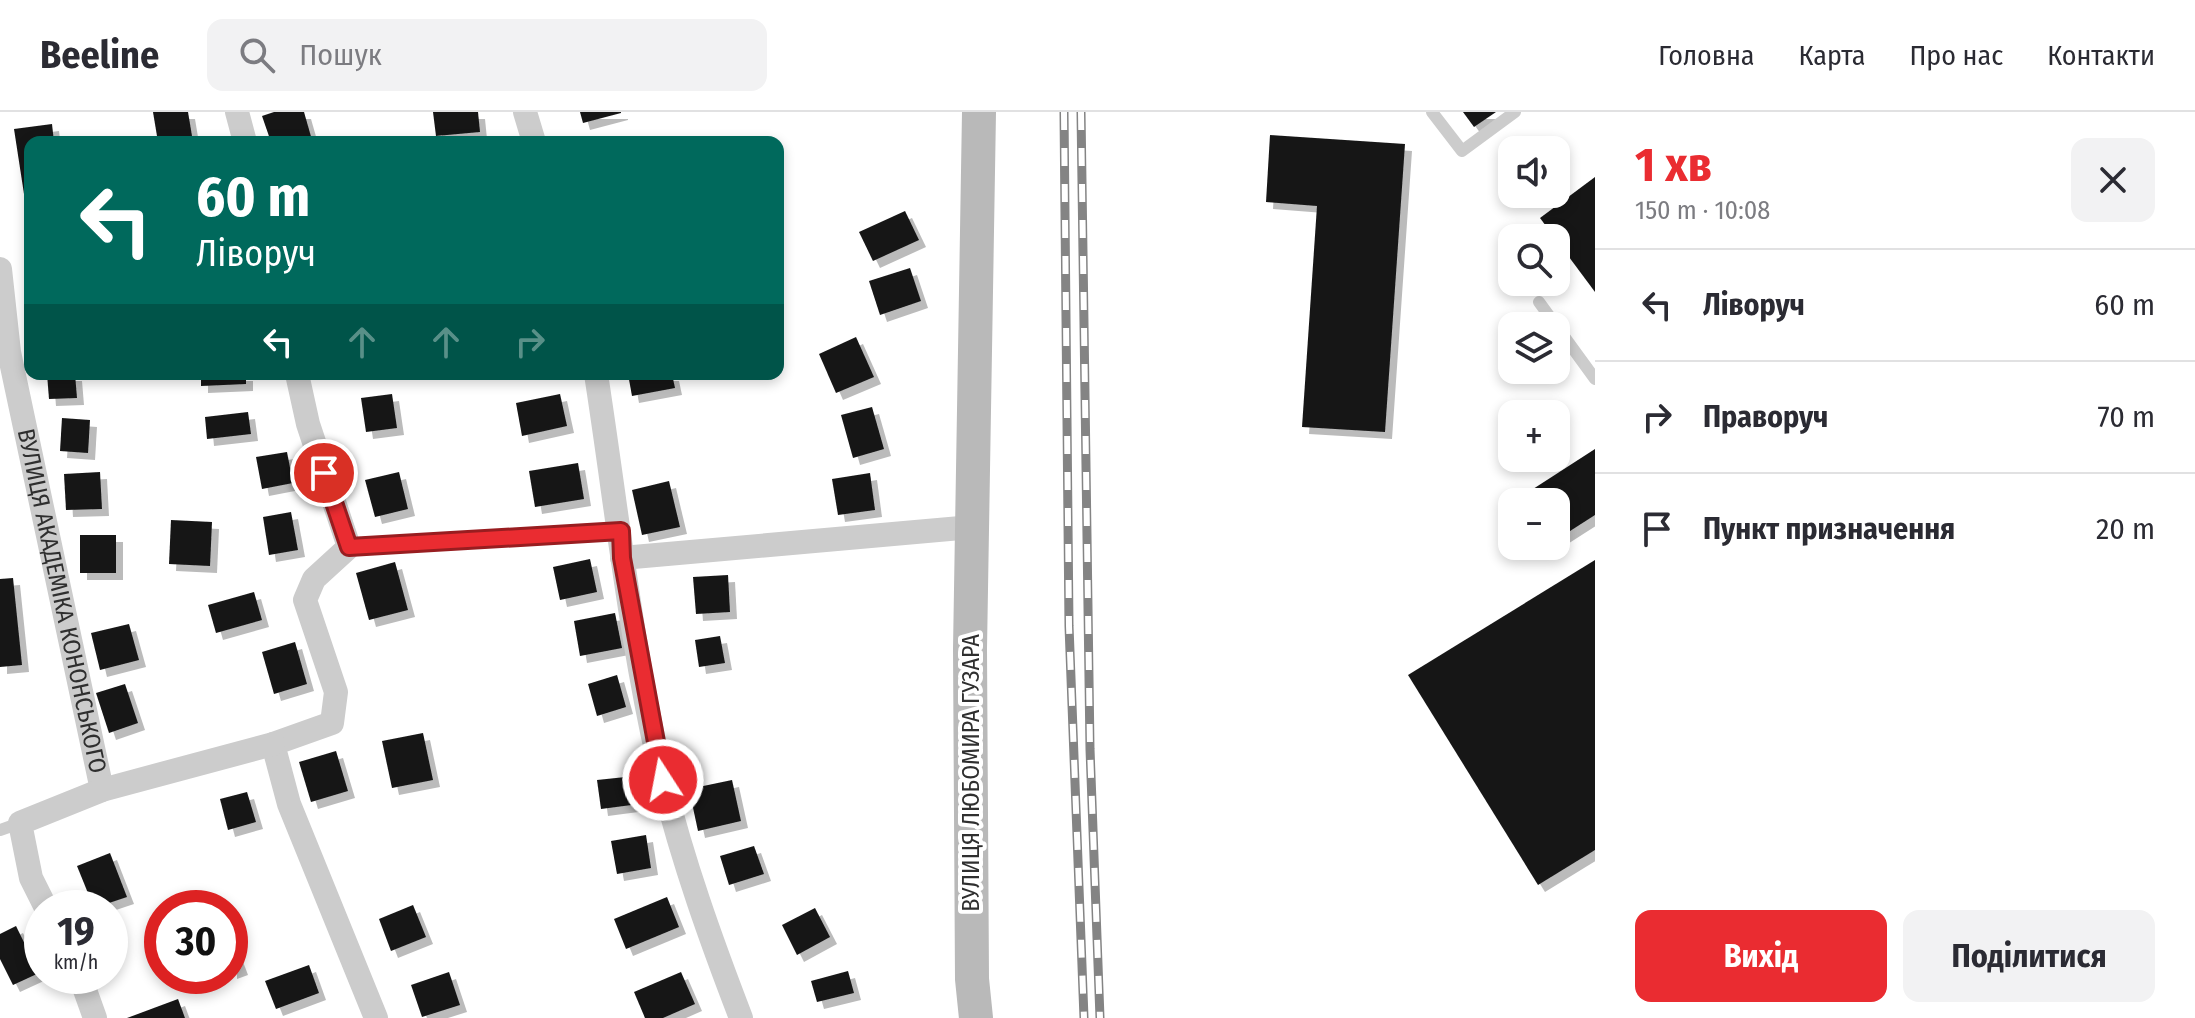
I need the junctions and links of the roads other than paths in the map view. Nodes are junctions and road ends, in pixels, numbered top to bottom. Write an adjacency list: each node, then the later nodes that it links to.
1 (237, 112): 6 (street)
2 (525, 112): 7 (street)
3 (979, 112): 13 (main road, ВУЛИЦЯ ЛЮБОМИРА ГУЗАРА)
4 (1432, 112): 5 (lane)
5 (1515, 112)
6 (243, 136)
7 (532, 136)
8 (0, 269): 18 (street, ВУЛИЦЯ АКАДЕМІКА КОНОНСЬКОГО)
9 (1539, 302): 10 (lane)
10 (1595, 379)
11 (298, 380): 15 (street)
12 (597, 380): 14 (street)
13 (972, 527): 16 (street); 25 (main road, ВУЛИЦЯ ЛЮБОМИРА ГУЗАРА)
14 (621, 531): 15 (lane); 16 (street)
15 (349, 547): 17 (street, ВУЛИЦЯ АКАДЕМІКА КОНОНСЬКОГО)
16 (622, 558): 24 (street)
17 (273, 744): 18 (street, ВУЛИЦЯ АКАДЕМІКА КОНОНСЬКОГО); 23 (street)
18 (102, 790): 19 (street, ВУЛИЦЯ АКАДЕМІКА КОНОНСЬКОГО)
19 (10, 827): 20 (street, ВУЛИЦЯ АКАДЕМІКА КОНОНСЬКОГО)
20 (37, 890)
21 (86, 994): 22 (street)
22 (95, 1018)
23 (376, 1018)
24 (741, 1018)
25 (976, 1018)

